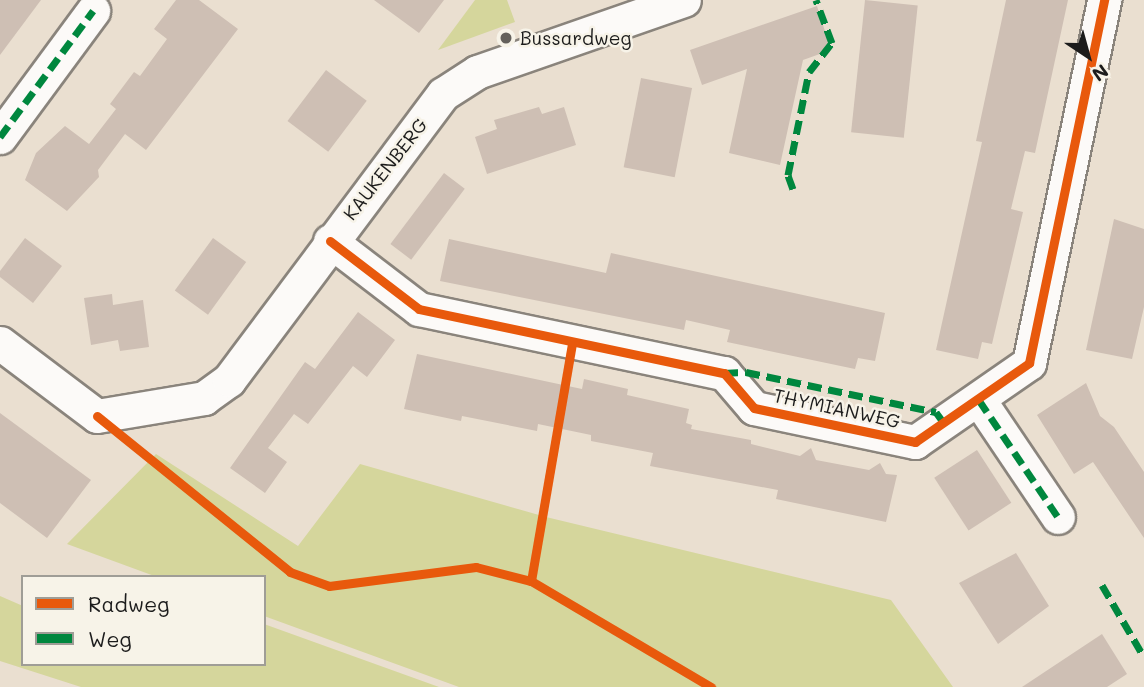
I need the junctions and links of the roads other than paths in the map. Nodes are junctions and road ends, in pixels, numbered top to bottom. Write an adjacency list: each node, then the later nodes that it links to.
1 (684, 0): 5 (street, KAUKENBERG)
2 (1104, 0): 7 (street, THYMIANWEG)
3 (93, 11): 4 (street)
4 (0, 137)
5 (330, 241): 6 (street, KAUKENBERG); 7 (street, THYMIANWEG)
6 (0, 343)
7 (979, 400): 8 (street)
8 (1058, 517)

